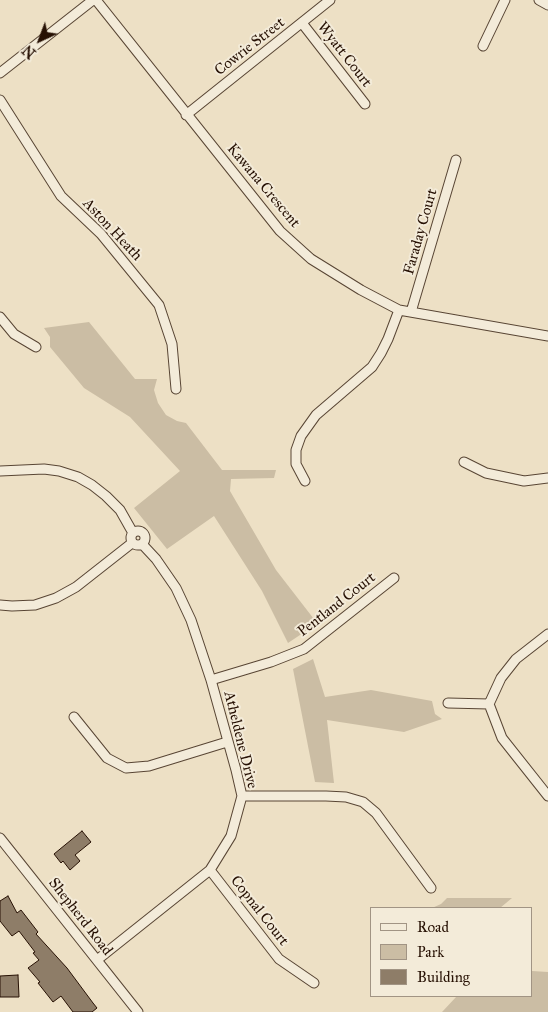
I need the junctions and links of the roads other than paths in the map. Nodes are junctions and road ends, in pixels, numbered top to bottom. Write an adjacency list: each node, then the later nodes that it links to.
1 (95, 0): 8 (street); 11 (street, Kawana Crescent)
2 (330, 0): 6 (street, Cowrie Street)
3 (505, 0): 7 (street)
4 (539, 0): 5 (street)
5 (548, 5)
6 (302, 23): 10 (street, Wyatt Court); 11 (street, Cowrie Street)
7 (484, 46)
8 (0, 73)
9 (0, 100): 18 (street, Aston Heath)
10 (365, 104)
11 (186, 115): 13 (street, Kawana Crescent)
12 (456, 160): 14 (street, Faraday Court)
13 (399, 310): 14 (street, Kawana Crescent); 22 (street)
14 (411, 312): 16 (street, Kawana Crescent)
15 (0, 317): 17 (street)
16 (548, 336)
17 (36, 347)
18 (176, 389)
19 (464, 462): 21 (street)
20 (0, 471): 23 (street)
21 (548, 478)
22 (305, 481)
23 (137, 543): 25 (street); 27 (street, Atheldene Drive)
24 (394, 578): 27 (street, Pentland Court)
25 (0, 605)
26 (548, 634): 29 (street)
27 (211, 680): 31 (street, Atheldene Drive)
28 (448, 703): 29 (street)
29 (489, 704): 33 (street)
30 (74, 717): 31 (street)
31 (228, 742): 32 (street, Atheldene Drive)
32 (242, 796): 35 (street, Atheldene Drive); 36 (street)
33 (548, 796)
34 (0, 838): 37 (street, Shepherd Road)
35 (210, 870): 37 (street, Atheldene Drive); 38 (street, Copnal Court)
36 (431, 888)
37 (97, 960): 39 (street, Shepherd Road)
38 (314, 983)
39 (138, 1012)

